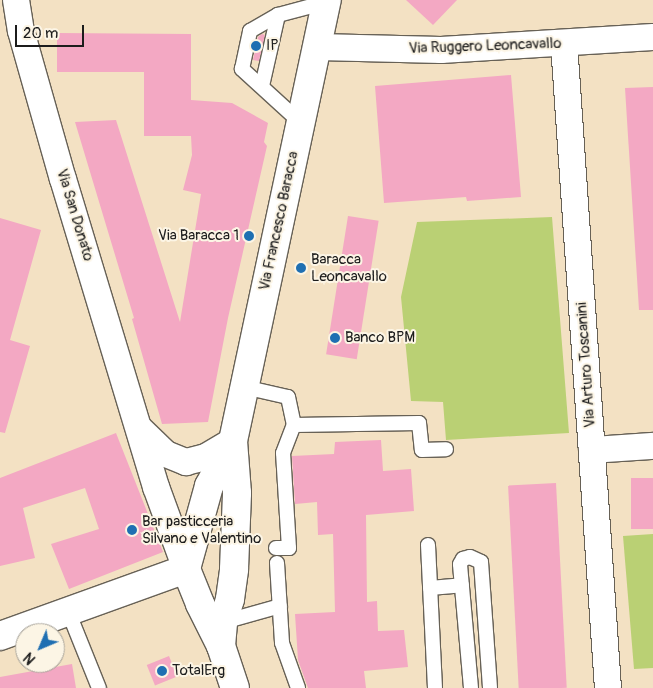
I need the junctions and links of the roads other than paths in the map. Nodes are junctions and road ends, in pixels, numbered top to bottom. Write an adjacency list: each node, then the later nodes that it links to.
1 (16, 0): 11 (street, Via San Donato)
2 (327, 1): 3 (lane); 6 (main road, Via Francesco Baracca)
3 (278, 15): 7 (lane); 7 (lane)
4 (653, 37): 5 (street, Via Ruggero Leoncavallo)
5 (564, 43): 6 (street, Via Ruggero Leoncavallo); 15 (street, Via Arturo Toscanini)
6 (318, 47): 8 (main road, Via Francesco Baracca)
7 (262, 86): 8 (lane)
8 (300, 122): 9 (main road, Via Francesco Baracca)
9 (244, 387): 10 (lane); 12 (main road, Via Francesco Baracca)
10 (294, 425): 14 (lane); 17 (lane)
11 (140, 428): 12 (street); 19 (street)
12 (232, 442): 19 (main road, Via Francesco Baracca); 24 (main road, Via Francesco Baracca)
13 (653, 446): 15 (street)
14 (446, 448)
15 (592, 450): 32 (street, Via Arturo Toscanini)
16 (428, 545): 21 (lane)
17 (276, 548)
18 (277, 563): 22 (lane)
19 (186, 569): 23 (main road); 24 (main road)
20 (462, 585): 21 (lane); 30 (lane); 31 (lane)
21 (430, 588): 29 (lane)
22 (280, 606): 24 (lane); 28 (lane)
23 (68, 611): 25 (main road); 26 (lane)
24 (222, 634): 27 (main road)
25 (0, 636)
26 (99, 688)
27 (235, 688)
28 (298, 688)
29 (434, 688)
30 (471, 688)
31 (490, 688)
32 (608, 688)

